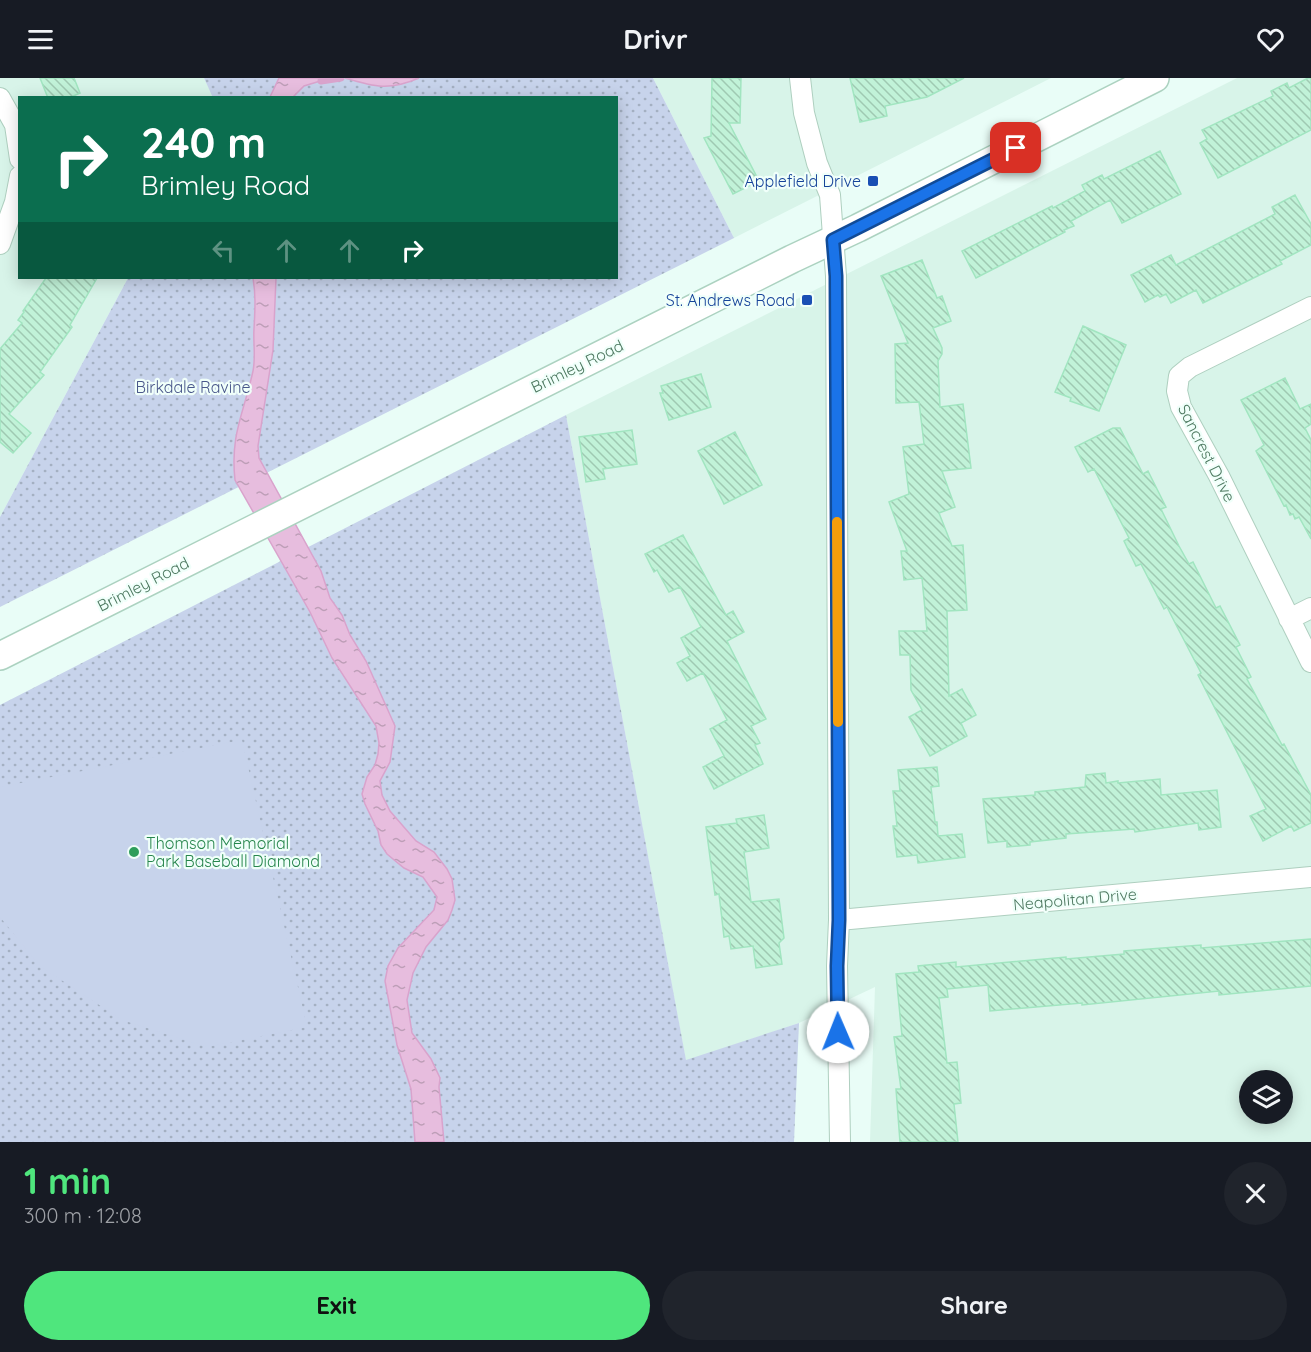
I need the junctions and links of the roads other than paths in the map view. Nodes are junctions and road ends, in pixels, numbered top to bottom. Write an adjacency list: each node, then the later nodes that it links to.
1 (800, 78): 6 (street)
2 (1155, 78): 6 (main road, Brimley Road)
3 (0, 98): 4 (street)
4 (18, 145)
5 (18, 186): 7 (street)
6 (833, 240): 11 (main road, Brimley Road); 14 (street)
7 (0, 244)
8 (1311, 307): 10 (street, Sancrest Drive)
9 (1311, 608): 10 (street)
10 (1289, 619): 12 (street, Sancrest Drive)
11 (0, 656)
12 (1311, 662)
13 (1311, 877): 14 (street, Neapolitan Drive)
14 (839, 920): 15 (street)
15 (840, 1142)

